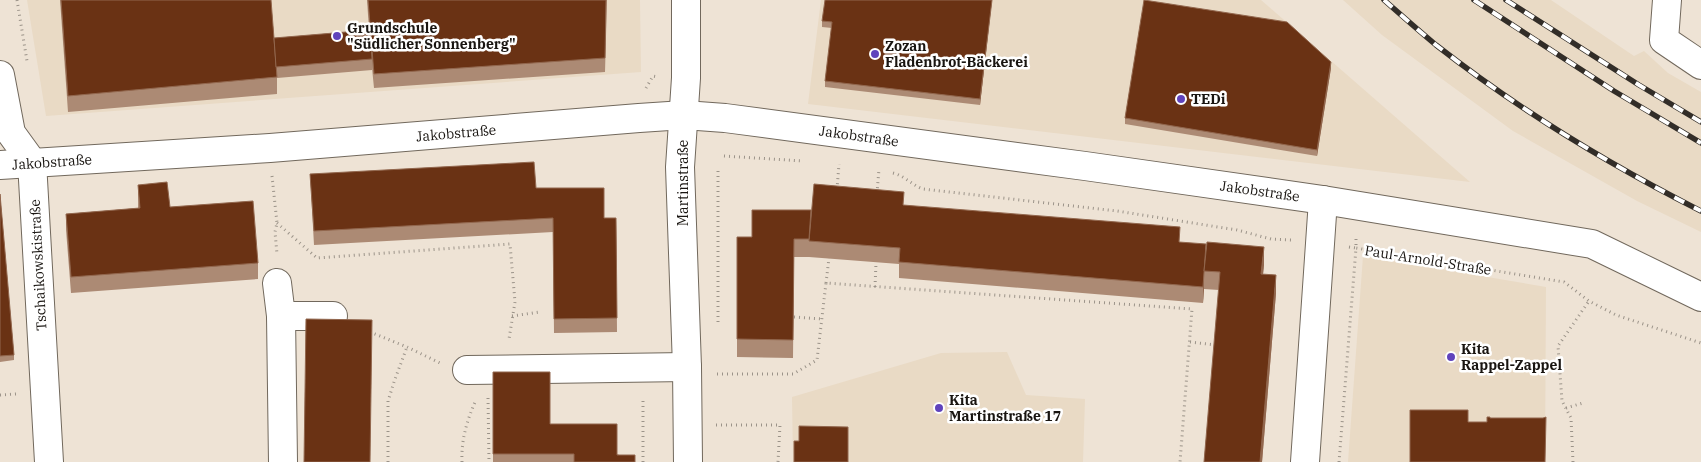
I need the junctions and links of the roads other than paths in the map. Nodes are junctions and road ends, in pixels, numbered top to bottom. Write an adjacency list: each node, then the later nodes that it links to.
1 (686, 0): 5 (street, Martinstraße)
2 (1667, 0): 3 (street)
3 (1701, 65)
4 (0, 76): 6 (street)
5 (684, 115): 6 (street, Jakobstraße); 8 (street, Jakobstraße); 13 (street, Martinstraße)
6 (32, 162): 7 (street, Jakobstraße); 15 (street, Tschaikowskistraße)
7 (0, 165)
8 (1323, 200): 10 (street, Jakobstraße); 18 (street)
9 (277, 283): 11 (street)
10 (1701, 297)
11 (281, 316): 12 (street); 16 (street)
12 (333, 316)
13 (687, 367): 14 (street); 17 (street, Martinstraße)
14 (467, 370)
15 (49, 462)
16 (283, 462)
17 (688, 462)
18 (1305, 462)

